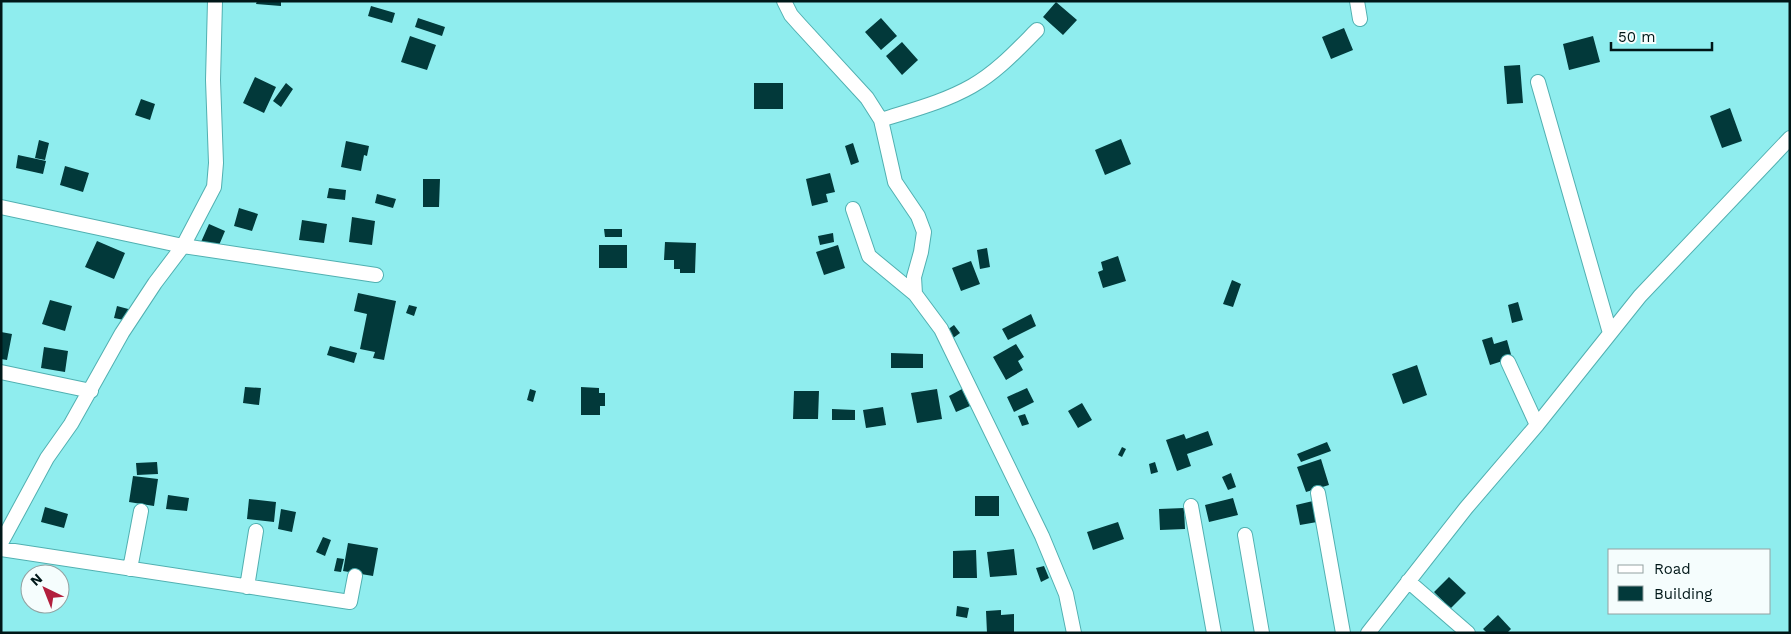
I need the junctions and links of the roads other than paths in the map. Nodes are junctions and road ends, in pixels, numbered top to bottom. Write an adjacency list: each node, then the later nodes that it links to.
1 (215, 1): 11 (street)
2 (784, 1): 7 (street)
3 (1357, 1): 4 (street)
4 (1360, 19)
5 (1037, 30): 7 (street)
6 (1538, 82): 14 (street)
7 (882, 120): 13 (street)
8 (1790, 138): 14 (street)
9 (1, 207): 11 (street)
10 (853, 209): 13 (street)
11 (182, 246): 12 (street); 17 (street)
12 (376, 275)
13 (915, 294): 30 (street)
14 (1610, 333): 18 (street)
15 (1508, 362): 18 (street)
16 (1, 372): 17 (street)
17 (91, 391): 24 (street)
18 (1537, 425): 28 (street)
19 (1318, 493): 33 (street)
20 (1191, 506): 31 (street)
21 (141, 511): 26 (street)
22 (256, 531): 29 (street)
23 (1244, 536): 32 (street)
24 (1, 543)
25 (1, 550): 26 (street)
26 (130, 569): 29 (street)
27 (355, 576): 29 (street)
28 (1408, 582): 34 (street); 35 (street)
29 (247, 587)
30 (1074, 633)
31 (1214, 633)
32 (1262, 633)
33 (1343, 633)
34 (1368, 633)
35 (1468, 633)

